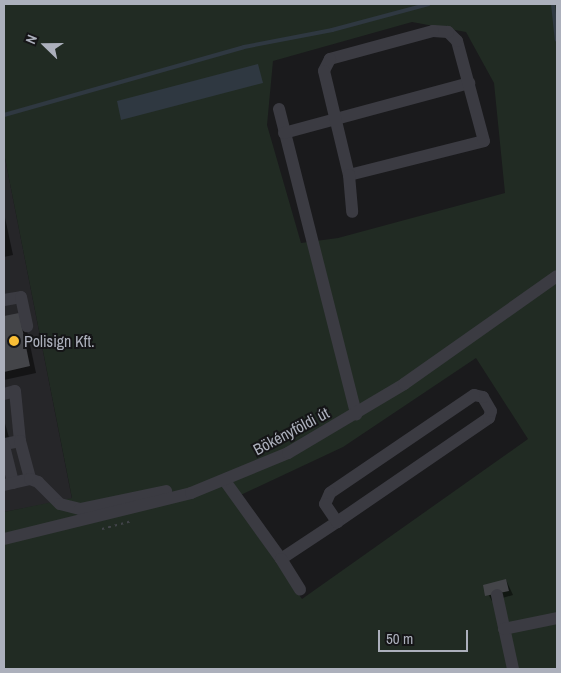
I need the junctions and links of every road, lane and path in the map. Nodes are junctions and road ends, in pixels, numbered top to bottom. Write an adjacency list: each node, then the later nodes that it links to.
1 (469, 83): 3 (street); 3 (street); 5 (street)
2 (279, 109): 4 (street)
3 (336, 120): 4 (street); 5 (street)
4 (284, 133): 11 (street)
5 (349, 175): 6 (street)
6 (352, 212)
7 (557, 276): 11 (street, Bökényföldi út)
8 (4, 300): 9 (street)
9 (27, 326)
10 (4, 394): 12 (street)
11 (356, 414): 15 (street, Bökényföldi út)
12 (20, 441): 13 (street); 14 (street)
13 (4, 445): 16 (street)
14 (30, 479): 16 (street); 17 (street)
15 (225, 481): 17 (street, Bökényföldi út); 20 (street)
16 (8, 484)
17 (191, 493): 19 (street, Bökényföldi út)
18 (337, 522): 18 (street); 20 (street)
19 (4, 539)
20 (281, 559): 21 (street)
21 (300, 590)
22 (497, 595): 24 (street)
23 (557, 618): 24 (street)
24 (504, 629): 25 (street)
25 (513, 669)

